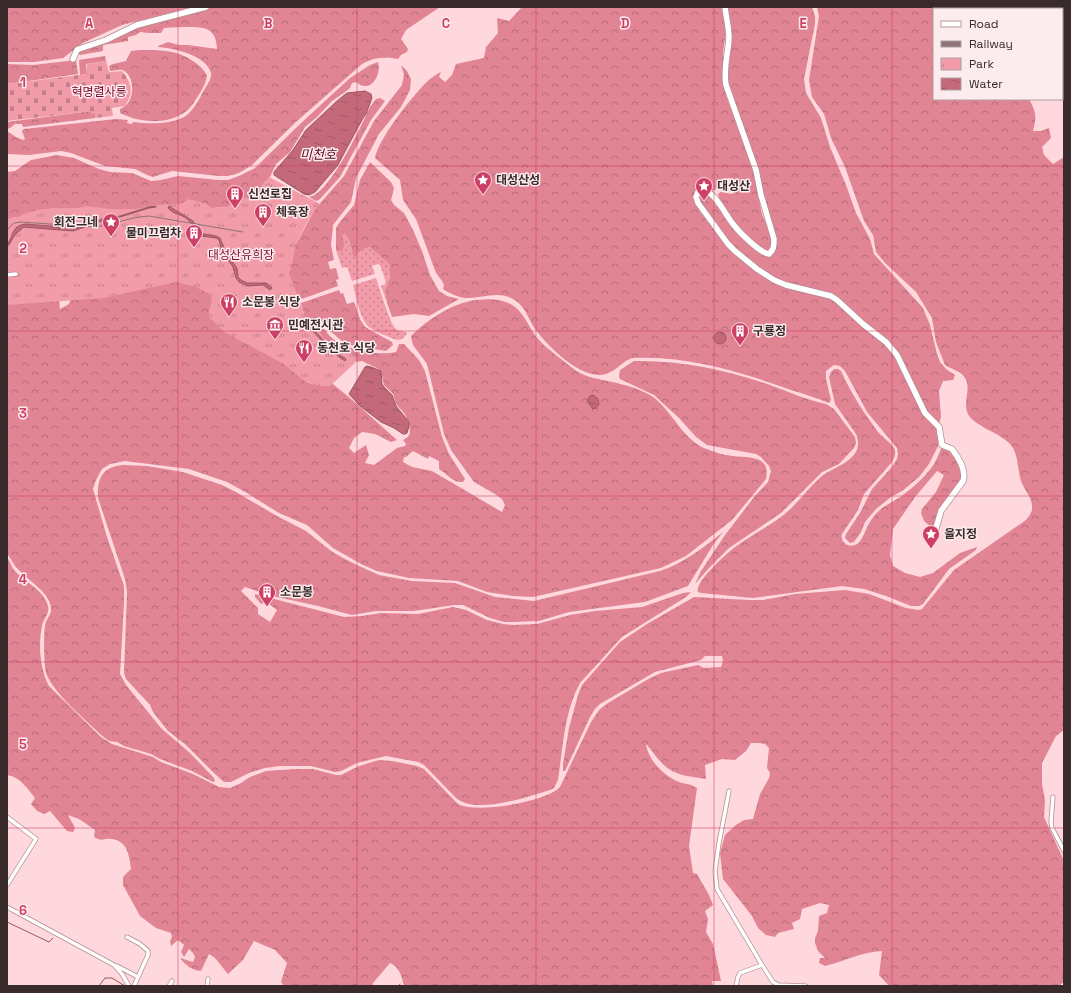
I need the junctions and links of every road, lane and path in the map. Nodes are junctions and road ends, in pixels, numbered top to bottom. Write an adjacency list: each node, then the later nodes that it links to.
1 (206, 7): 3 (street)
2 (725, 7): 6 (street)
3 (73, 59)
4 (16, 274): 5 (street)
5 (7, 275)
6 (936, 528)
7 (729, 791): 15 (street)
8 (1053, 797): 10 (street)
9 (7, 817): 11 (street)
10 (1064, 851)
11 (7, 885)
12 (7, 908): 14 (street)
13 (127, 937): 16 (street)
14 (114, 965): 16 (street); 19 (street)
15 (762, 965): 23 (street); 24 (street)
16 (138, 977): 20 (street)
17 (208, 979): 22 (street)
18 (172, 981): 21 (street)
19 (129, 986)
20 (134, 986)
21 (169, 986)
22 (207, 986)
23 (736, 986)
24 (806, 986)

